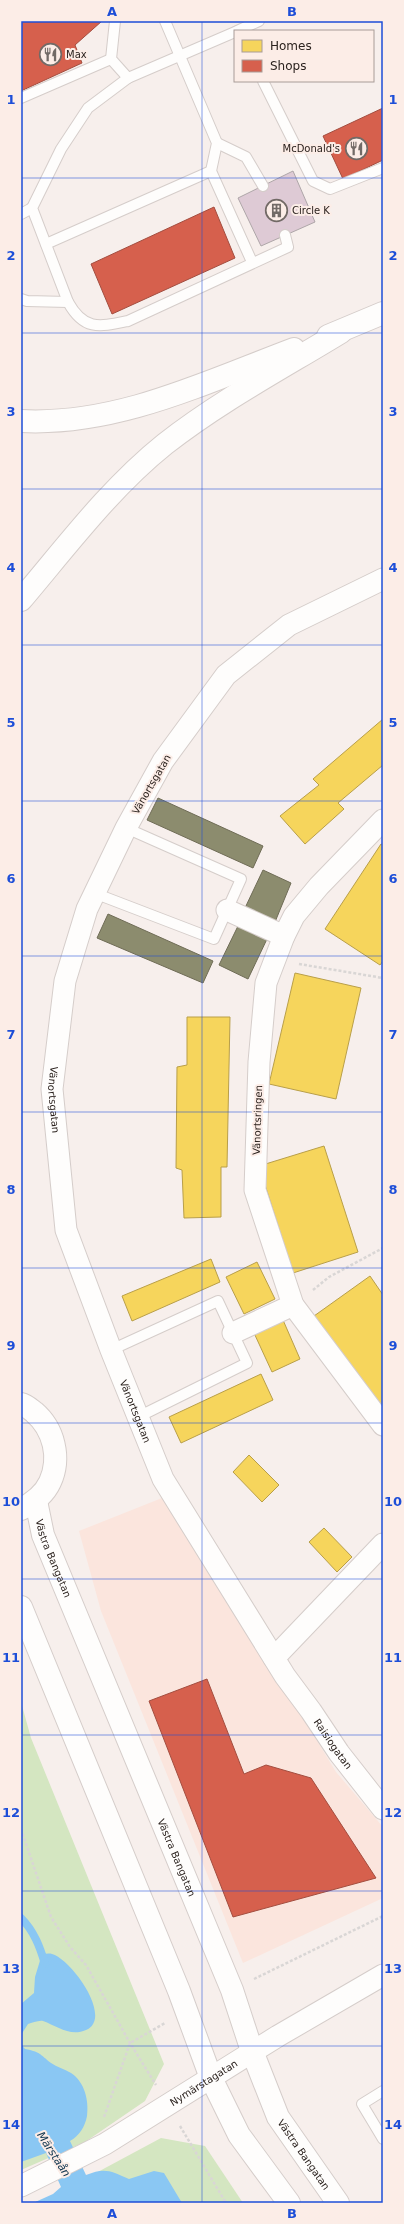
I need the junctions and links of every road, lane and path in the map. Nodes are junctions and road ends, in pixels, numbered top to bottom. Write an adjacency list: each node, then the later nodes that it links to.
1 (115, 21): 7 (lane)
2 (165, 21): 6 (lane)
3 (259, 21): 4 (lane)
4 (239, 30)
5 (234, 32): 6 (lane)
6 (181, 57): 8 (lane); 11 (lane)
7 (111, 59): 8 (lane); 10 (lane)
8 (128, 78): 15 (lane)
9 (264, 82): 12 (lane)
10 (21, 98)
11 (217, 143): 13 (lane); 14 (lane)
12 (383, 168)
13 (211, 171): 18 (lane); 19 (lane)
14 (263, 186)
15 (32, 208): 16 (lane); 18 (lane)
16 (21, 214)
17 (285, 235): 19 (lane)
18 (46, 244): 21 (lane)
19 (252, 262): 21 (lane)
20 (21, 299): 21 (lane)
21 (68, 302)
22 (383, 313): 23 (street)
23 (341, 332): 24 (street); 26 (street)
24 (21, 421)
25 (383, 579): 28 (street, Vänortsgatan)
26 (21, 600)
27 (383, 820): 31 (street, Vänortsringen)
28 (126, 828): 29 (street, Vänortsgatan); 30 (lane)
29 (94, 893): 30 (lane); 37 (street, Vänortsgatan)
30 (227, 910): 31 (street)
31 (284, 936): 32 (street, Vänortsringen)
32 (276, 960): 33 (path); 35 (street, Vänortsringen)
33 (383, 978)
34 (383, 1248): 35 (path)
35 (293, 1305): 36 (street); 40 (street, Vänortsringen)
36 (233, 1333): 37 (lane); 39 (lane)
37 (111, 1350): 39 (street, Vänortsgatan)
38 (22, 1402): 41 (street, Västra Bangatan)
39 (138, 1417): 44 (street, Vänortsgatan)
40 (383, 1425)
41 (28, 1505): 49 (street, Västra Bangatan)
42 (383, 1544): 44 (street)
43 (21, 1607): 50 (street)
44 (274, 1658): 45 (street, Vänortsgatan)
45 (285, 1676): 46 (street, Raisiogatan)
46 (383, 1809)
47 (21, 1829): 52 (path)
48 (383, 1975): 49 (street, Nymärstagatan)
49 (252, 2051): 50 (street, Nymärstagatan); 57 (street, Västra Bangatan)
50 (211, 2078): 52 (street, Nymärstagatan); 56 (street)
51 (383, 2091): 53 (lane)
52 (168, 2104): 54 (street, Nymärstagatan); 55 (path)
53 (383, 2139)
54 (21, 2186)
55 (226, 2203)
56 (289, 2203)
57 (338, 2203)

